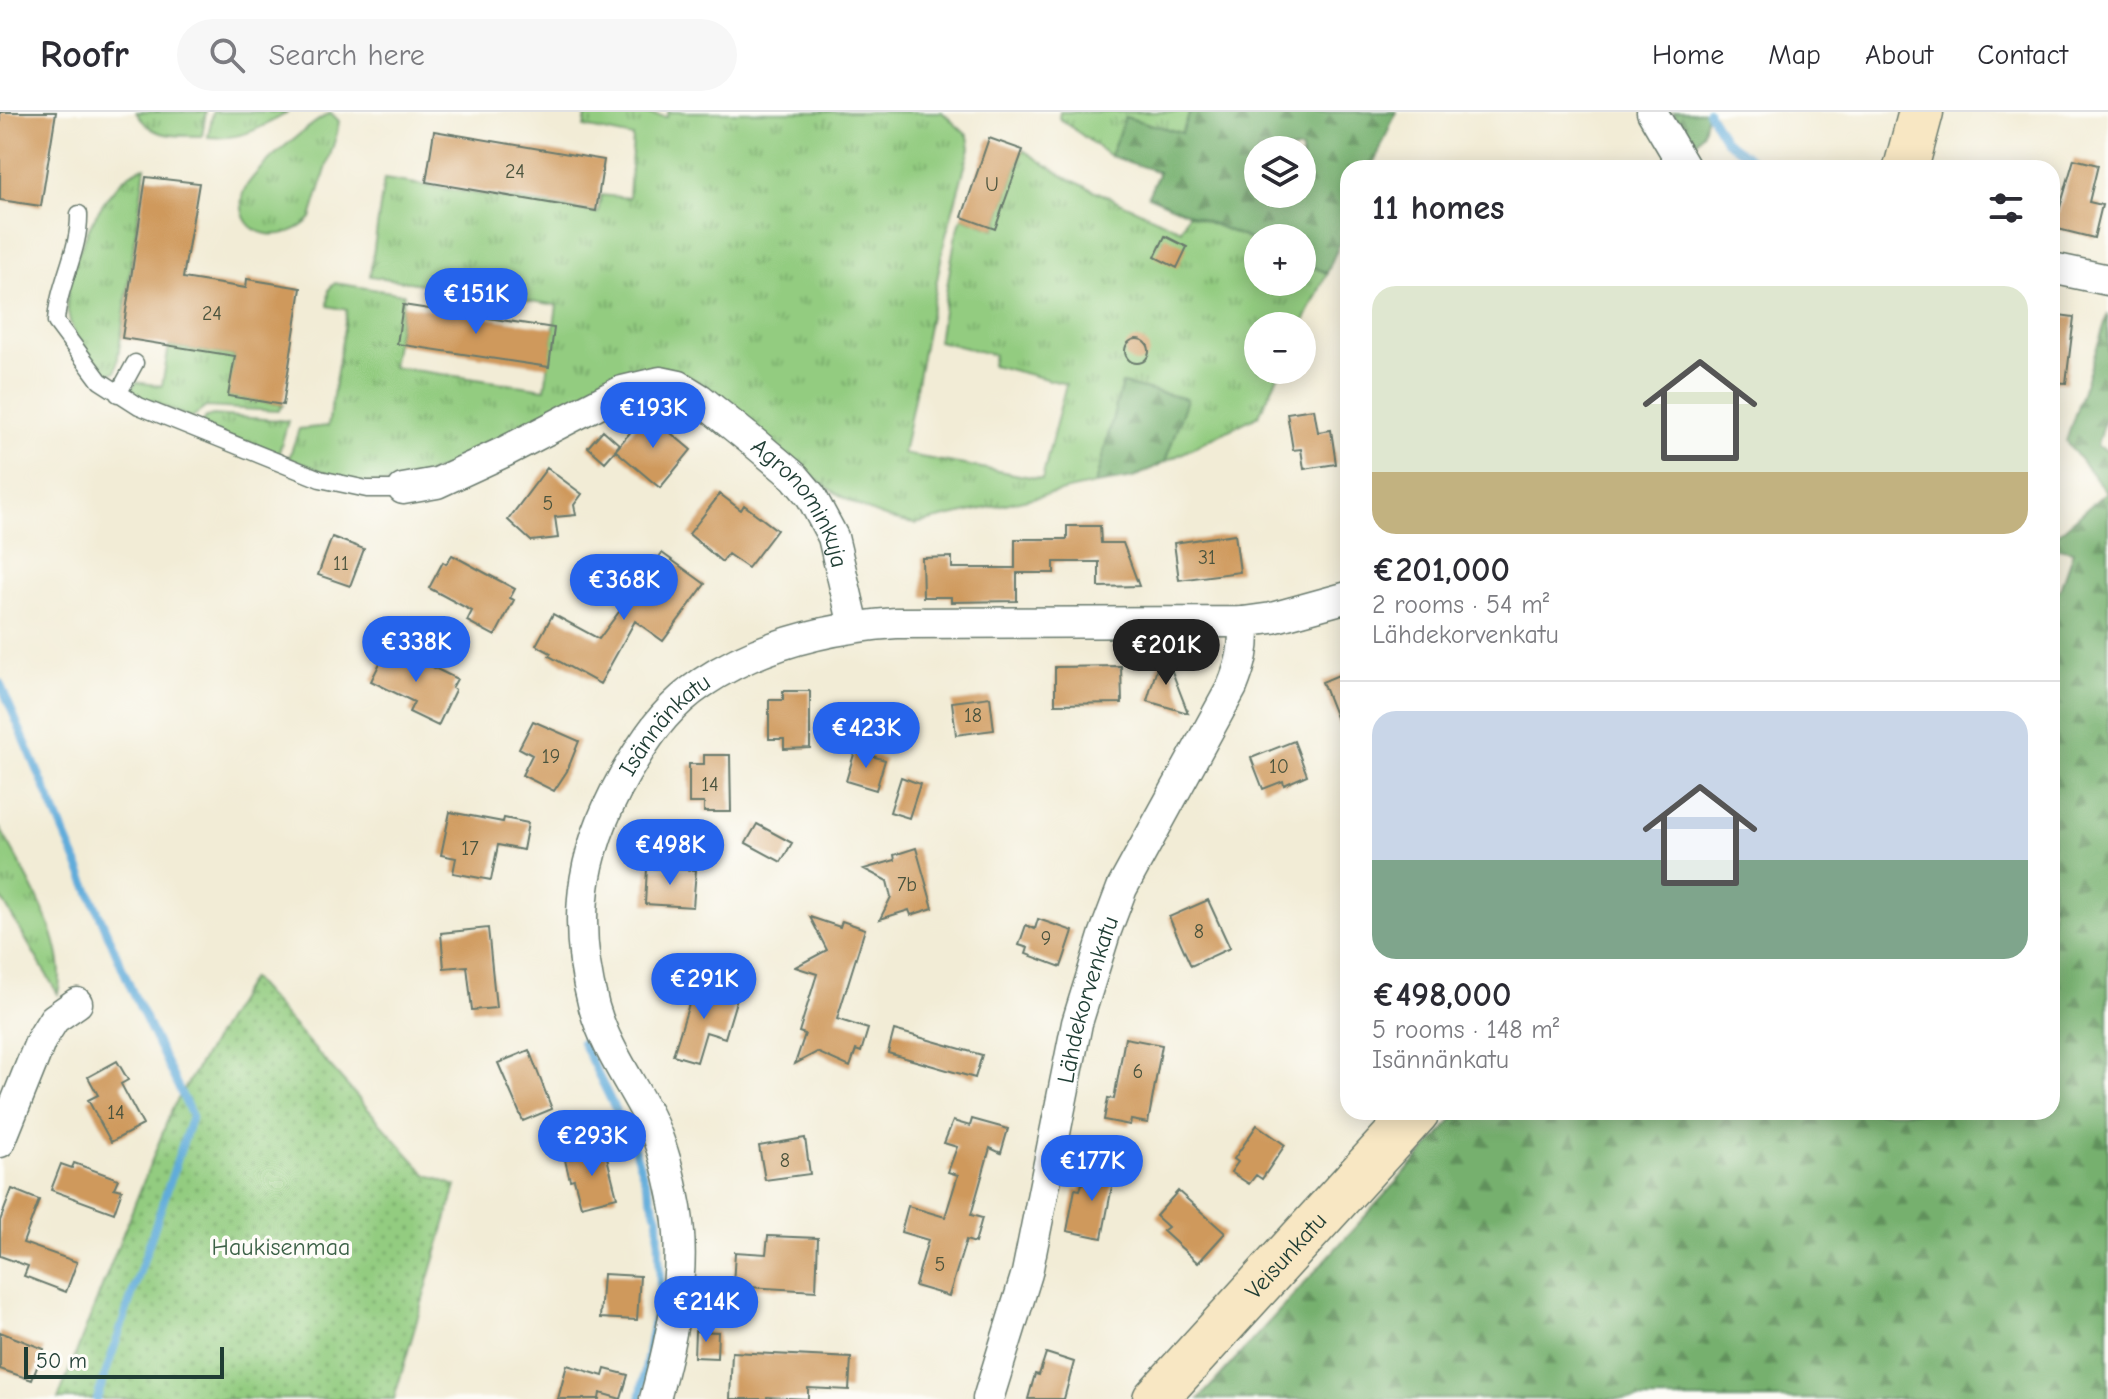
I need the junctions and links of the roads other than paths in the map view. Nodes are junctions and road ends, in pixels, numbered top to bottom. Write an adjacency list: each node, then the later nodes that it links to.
1 (1652, 112): 3 (street)
2 (1921, 112): 4 (street)
3 (1680, 160)
4 (1908, 160)
5 (79, 214): 9 (lane)
6 (2060, 270): 7 (street)
7 (2108, 280)
8 (135, 363): 9 (lane)
9 (118, 394): 10 (lane)
10 (403, 489): 13 (street, Agronominkuja)
11 (1340, 599): 12 (street, Isännänkatu)
12 (1243, 622): 13 (street, Isännänkatu); 18 (street, Lähdekorvenkatu)
13 (854, 626): 17 (street, Isännänkatu)
14 (77, 1003): 16 (street)
15 (1410, 1120): 19 (street, Veisunkatu)
16 (0, 1142)
17 (655, 1399)
18 (988, 1399)
19 (1155, 1399)

